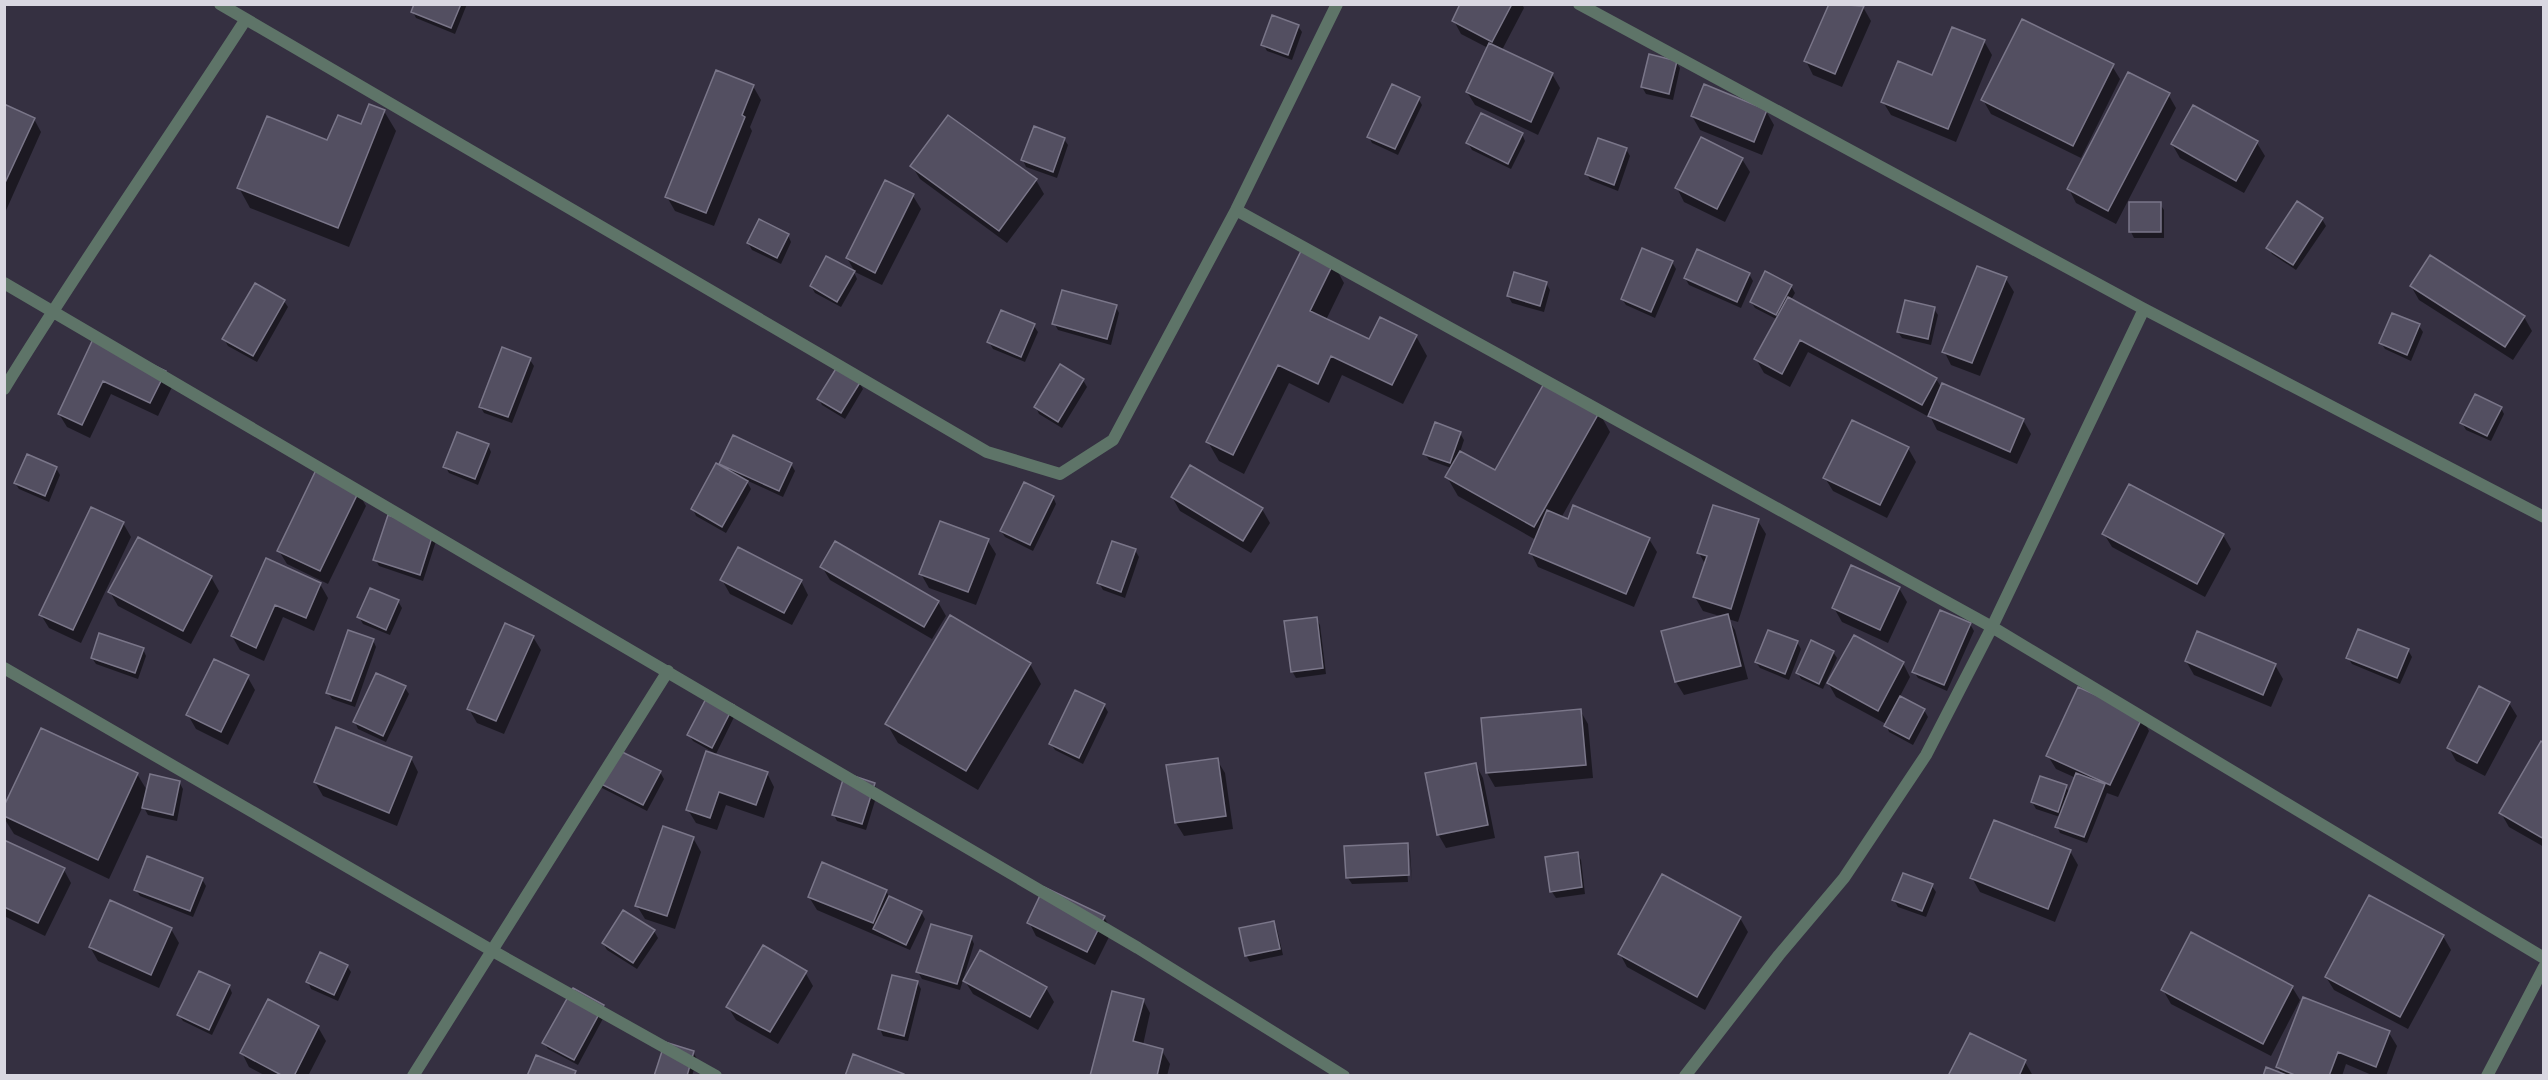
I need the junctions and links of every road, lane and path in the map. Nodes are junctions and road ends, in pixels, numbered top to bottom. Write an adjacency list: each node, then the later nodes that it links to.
1 (220, 4): 4 (street)
2 (1337, 4): 5 (street)
3 (1579, 4): 7 (street)
4 (246, 19): 5 (street); 8 (street)
5 (1236, 210): 11 (street)
6 (4, 283): 8 (street)
7 (2144, 309): 10 (street); 11 (street)
8 (52, 311): 9 (street); 13 (street)
9 (4, 389)
10 (2544, 517)
11 (1992, 627): 15 (street); 20 (street)
12 (4, 668): 14 (street)
13 (668, 671): 14 (street); 19 (street)
14 (491, 950): 17 (street); 18 (street)
15 (2544, 958)
16 (2544, 967): 21 (street)
17 (413, 1076)
18 (716, 1076)
19 (1344, 1076)
20 (1685, 1076)
21 (2487, 1076)

